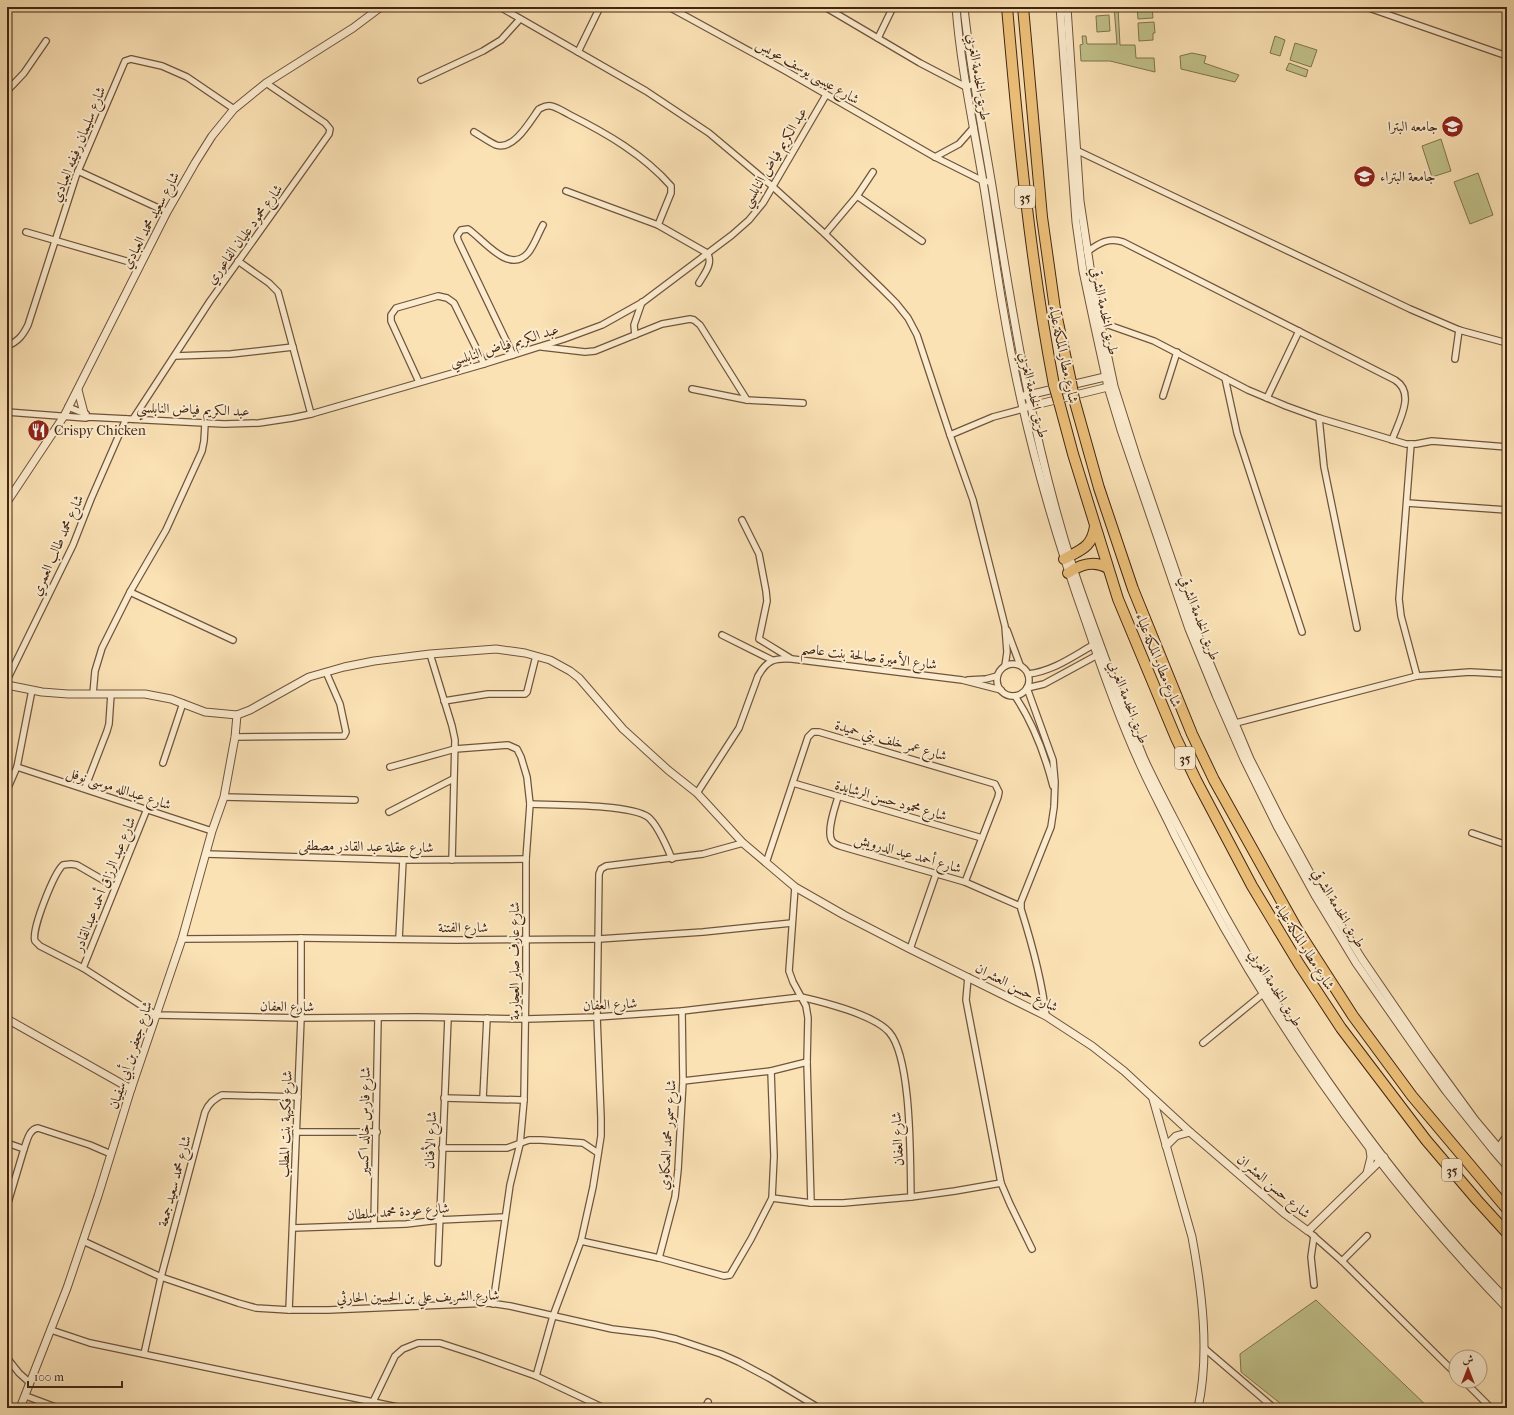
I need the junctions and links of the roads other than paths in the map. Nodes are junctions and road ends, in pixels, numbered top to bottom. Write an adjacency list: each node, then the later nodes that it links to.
1 (381, 7): 20 (street, شارع سعيد محمد العبادي)
2 (500, 7): 14 (street)
3 (600, 7): 17 (street)
4 (669, 7): 24 (street, شارع عيسى يوسف عويس)
5 (824, 7): 15 (street)
6 (893, 7): 15 (street)
7 (956, 7): 22 (street, طريق الخدمة الغربي)
8 (964, 7): 21 (street, طريق الخدمة الغربي)
9 (1007, 7): 94 (highway, شارع مطار الملكة علياء / 35, bridge)
10 (1022, 7): 220 (highway, شارع مطار الملكة علياء / 35, bridge)
11 (1060, 7): 63 (street, طريق الخدمة الشرقي)
12 (1067, 7): 28 (street, طريق الخدمة الشرقي)
13 (1366, 7): 18 (street)
14 (520, 19): 17 (street); 19 (street)
15 (878, 38): 22 (street)
16 (46, 41): 23 (street)
17 (578, 52): 34 (street)
18 (1507, 56)
19 (421, 80)
20 (266, 83): 25 (street, شارع سعيد محمد العبادي); 46 (street, شارع محمود عليان الفاعوري)
21 (974, 84): 22 (street); 33 (street, طريق الخدمة الغربي)
22 (966, 87): 26 (street, طريق الخدمة الغربي)
23 (7, 90)
24 (826, 95): 29 (street, شارع عيسى يوسف عويس); 34 (street, عبد الكريم فياض النابلسي)
25 (234, 109): 30 (street, شارع سليمان رفيفه العبادي); 37 (street, شارع سعيد محمد العبادي)
26 (974, 126): 29 (street); 32 (street, طريق الخدمة الغربي)
27 (474, 132): 38 (street)
28 (1076, 150): 44 (street, طريق الخدمة الشرقي); 51 (street)
29 (934, 157): 32 (street, شارع عيسى يوسف عويس)
30 (78, 171): 37 (street); 42 (street, شارع سليمان رفيفه العبادي)
31 (873, 172): 36 (street)
32 (983, 181): 33 (street, شارع عيسى يوسف عويس); 71 (street, طريق الخدمة الغربي)
33 (992, 182): 69 (street, طريق الخدمة الغربي)
34 (772, 186): 41 (street); 45 (street, عبد الكريم فياض النابلسي)
35 (566, 191): 38 (street)
36 (857, 196): 41 (street); 43 (street)
37 (167, 212): 47 (street, شارع سعيد محمد العبادي)
38 (658, 225): 45 (street)
39 (543, 226): 59 (street)
40 (26, 232): 42 (street)
41 (825, 234): 86 (street)
42 (54, 241): 47 (street); 55 (street, شارع سليمان رفيفه العبادي)
43 (922, 241)
44 (1087, 252): 50 (street, طريق الخدمة الشرقي); 52 (street)
45 (707, 253): 48 (street); 49 (street, عبد الكريم فياض النابلسي)
46 (238, 261): 57 (street); 60 (street, شارع محمود عليان الفاعوري)
47 (140, 265): 68 (street, شارع سعيد محمد العبادي)
48 (699, 284)
49 (642, 302): 53 (street); 56 (street, عبد الكريم فياض النابلسي)
50 (1100, 322): 58 (street); 63 (street, طريق الخدمة الشرقي)
51 (1460, 330): 54 (street); 61 (street)
52 (1299, 331): 72 (street); 87 (street)
53 (636, 335): 56 (street); 73 (street)
54 (1507, 343)
55 (7, 346)
56 (540, 346): 59 (street, عبد الكريم فياض النابلسي)
57 (293, 347): 60 (street); 79 (street)
58 (1177, 352): 64 (street); 70 (street)
59 (512, 355): 62 (street, عبد الكريم فياض النابلسي)
60 (175, 356): 84 (street, شارع محمود عليان الفاعوري)
61 (1455, 359)
62 (484, 364): 65 (street, عبد الكريم فياض النابلسي); 65 (street)
63 (1108, 376): 66 (street, طريق الخدمة الشرقي); 69 (street)
64 (1225, 378): 72 (street); 101 (street)
65 (419, 382): 79 (street, عبد الكريم فياض النابلسي)
66 (1111, 386): 75 (street); 131 (street, طريق الخدمة الشرقي)
67 (692, 389): 73 (street)
68 (78, 390): 76 (street, شارع سعيد محمد العبادي); 80 (street)
69 (1028, 395): 71 (street); 75 (street, طريق الخدمة الغربي)
70 (1163, 396)
71 (1020, 398): 77 (street, طريق الخدمة الغربي)
72 (1267, 398): 82 (street)
73 (747, 400): 74 (street)
74 (803, 403)
75 (1031, 406): 77 (street); 95 (street, طريق الخدمة الغربي)
76 (68, 407): 80 (street, عبد الكريم فياض النابلسي); 81 (street, شارع سعيد محمد العبادي)
77 (1023, 409): 86 (street); 95 (street, طريق الخدمة الغربي)
78 (7, 412): 81 (street, عبد الكريم فياض النابلسي)
79 (311, 414): 85 (street, عبد الكريم فياض النابلسي)
80 (86, 415): 81 (street, عبد الكريم فياض النابلسي); 83 (street, عبد الكريم فياض النابلسي)
81 (64, 416): 90 (street, شارع سعيد محمد العبادي)
82 (1319, 418): 87 (street); 100 (street)
83 (126, 419): 84 (street, عبد الكريم فياض النابلسي); 118 (street, شارع محمد طالب العمري)
84 (133, 419): 85 (street, عبد الكريم فياض النابلسي)
85 (205, 424): 98 (street)
86 (950, 435): 99 (street)
87 (1392, 440): 88 (street)
88 (1411, 444): 89 (street); 91 (street)
89 (1507, 447)
90 (8, 499)
91 (1407, 503): 92 (street); 117 (street)
92 (1507, 510)
93 (742, 520): 110 (street)
94 (1094, 526): 95 (highway); 96 (highway, شارع مطار الملكة علياء / 35)
95 (1067, 558): 97 (street, طريق الخدمة الغربي)
96 (1108, 568): 97 (highway); 226 (highway, شارع مطار الملكة علياء / 35)
97 (1071, 571): 104 (street, طريق الخدمة الغربي); 107 (street, طريق الخدمة الغربي)
98 (130, 592): 103 (street); 124 (street)
99 (1005, 626): 111 (street); 112 (street)
100 (1357, 628)
101 (1302, 632)
102 (722, 635): 109 (street)
103 (233, 640)
104 (1094, 645): 107 (street, طريق الخدمة الغربي); 114 (street)
105 (1507, 652): 115 (street)
106 (430, 654): 108 (street); 113 (street); 127 (street)
107 (1100, 654): 121 (street); 174 (street, طريق الخدمة الغربي); 184 (street, طريق الخدمة الغربي)
108 (536, 656): 127 (street); 142 (street)
109 (772, 660): 110 (street, شارع الأميرة صالحة بنت عاصم); 142 (street)
110 (792, 660): 119 (street, شارع الأميرة صالحة بنت عاصم)
111 (1020, 665): 112 (street); 114 (street)
112 (1005, 666): 116 (street)
113 (326, 672): 129 (street); 132 (street)
114 (1028, 674): 121 (street)
115 (1506, 674): 117 (street); 130 (street)
116 (997, 676): 119 (street, شارع الأميرة صالحة بنت عاصم); 123 (street)
117 (1417, 676): 131 (street)
118 (7, 680)
119 (962, 680): 123 (street, شارع الأميرة صالحة بنت عاصم)
120 (7, 685): 122 (street)
121 (1027, 688): 126 (street); 141 (street)
122 (32, 690): 124 (street); 135 (street)
123 (1001, 690): 126 (street)
124 (94, 694): 125 (street)
125 (111, 694): 128 (street); 139 (street)
126 (1015, 696): 141 (street)
127 (444, 701): 133 (street)
128 (183, 703): 129 (street); 134 (street)
129 (237, 715): 132 (street, شارع جعفر بن أبي سفيان)
130 (1507, 718)
131 (1232, 725): 207 (street, طريق الخدمة الشرقي)
132 (235, 737): 143 (street, شارع جعفر بن أبي سفيان)
133 (455, 749): 136 (street, شارع عارف صابر العجارمة); 137 (street); 146 (street, شارع عارف صابر العجارمة)
134 (163, 763)
135 (17, 767): 139 (street, شارع عبدالله موسى نوفل); 140 (street)
136 (390, 767)
137 (453, 779): 148 (street); 158 (street)
138 (793, 783): 144 (street, شارع محمود حسن الرشايدة); 151 (street, شارع عمر خلف بني حميدة); 159 (street, شارع عمر خلف بني حميدة)
139 (84, 788): 147 (street, شارع عبدالله موسى نوفل)
140 (7, 790)
141 (1054, 790): 164 (street)
142 (697, 793): 152 (street, شارع حسن العشران)
143 (224, 796): 145 (street); 149 (street, شارع جعفر بن أبي سفيان)
144 (838, 797): 151 (street, شارع محمود حسن الرشايدة); 160 (street, شارع أحمد عيد الدرويش)
145 (355, 800)
146 (530, 804): 155 (street, شارع عارف صابر العجارمة); 156 (street)
147 (147, 809): 149 (street, شارع عبدالله موسى نوفل); 162 (street, شارع عبد الرزاق أحمد عبدالقادر)
148 (389, 812)
149 (212, 831): 154 (street, شارع جعفر بن أبي سفيان)
150 (1472, 833): 153 (street)
151 (982, 838): 161 (street, شارع عمر خلف بني حميدة)
152 (743, 843): 156 (street); 159 (street, شارع حسن العشران)
153 (1507, 845)
154 (206, 854): 157 (street, شارع عقلة عبد القادر مصطفى); 167 (street, شارع جعفر بن أبي سفيان)
155 (526, 858): 158 (street, شارع عقلة عبد القادر مصطفى); 169 (street, شارع عارف صابر العجارمة)
156 (672, 859): 170 (street)
157 (404, 860): 158 (street, شارع عقلة عبد القادر مصطفى); 168 (street)
158 (452, 860)
159 (766, 863): 163 (street, شارع حسن العشران)
160 (936, 874): 161 (street, شارع أحمد عيد الدرويش); 171 (street)
161 (965, 882): 164 (street, شارع أحمد عيد الدرويش)
162 (115, 887): 172 (street, شارع عبد الرزاق أحمد عبدالقادر); 172 (street)
163 (795, 887): 165 (street); 171 (street, شارع حسن العشران)
164 (1020, 906): 178 (street)
165 (792, 923): 170 (street, شارع الفتنة); 175 (street)
166 (301, 938): 167 (street, شارع الفتنة); 168 (street, شارع الفتنة); 180 (street, شارع فكيهة بنت المطلب)
167 (182, 939): 177 (street, شارع جعفر بن أبي سفيان)
168 (399, 939): 169 (street, شارع الفتنة)
169 (526, 939): 170 (street, شارع الفتنة); 186 (street, شارع عارف صابر العجارمة)
170 (599, 939): 179 (street)
171 (910, 949): 173 (street, شارع حسن العشران)
172 (83, 968): 177 (street)
173 (968, 977): 178 (street, شارع حسن العشران); 215 (street)
174 (1264, 993): 184 (street, طريق الخدمة الغربي); 187 (street)
175 (801, 997): 176 (street, شارع العفان); 188 (street); 216 (street, شارع العفان)
176 (682, 1011): 179 (street, شارع العفان); 190 (street, شارع سمور محمد العنكاوي)
177 (156, 1015): 180 (street, شارع العفان); 191 (street, شارع جعفر بن أبي سفيان)
178 (1046, 1016): 195 (street, شارع حسن العشران)
179 (597, 1017): 186 (street, شارع العفان); 208 (street)
180 (301, 1018): 181 (street, شارع العفان); 192 (street, شارع فكيهة بنت المطلب)
181 (378, 1018): 182 (street, شارع العفان); 198 (street, شارع فارس خالد اكسير)
182 (448, 1018): 183 (street, شارع العفان); 193 (street, شارع الأفنان)
183 (487, 1018): 186 (street, شارع العفان); 194 (street)
184 (1283, 1018): 205 (street, طريق الخدمة الغربي); 211 (street, طريق الخدمة الغربي)
185 (7, 1019): 191 (street)
186 (526, 1019): 196 (street, شارع عارف صابر العجارمة)
187 (1203, 1043)
188 (807, 1062): 189 (street); 218 (street)
189 (771, 1071): 190 (street); 217 (street)
190 (683, 1081): 231 (street, شارع سمور محمد العنكاوي)
191 (131, 1089): 209 (street, شارع جعفر بن أبي سفيان)
192 (298, 1097): 197 (street, شارع فكيهة بنت المطلب); 234 (street, شارع محمد سعيد جمعة)
193 (444, 1098): 194 (street); 204 (street, شارع الأفنان)
194 (483, 1098): 196 (street)
195 (1153, 1098): 199 (street, شارع حسن العشران); 203 (street)
196 (524, 1100): 202 (street, شارع عارف صابر العجارمة)
197 (296, 1132): 198 (street); 224 (street, شارع فكيهة بنت المطلب)
198 (377, 1132): 223 (street, شارع فارس خالد اكسير)
199 (1190, 1132): 203 (street); 225 (street, شارع حسن العشران)
200 (1507, 1138): 207 (street)
201 (7, 1143): 206 (street)
202 (520, 1144): 204 (street); 208 (street); 221 (street, شارع عارف صابر العجارمة)
203 (1166, 1146): 242 (street)
204 (442, 1148): 222 (street, شارع الأفنان)
205 (1369, 1148): 211 (street, طريق الخدمة الغربي); 214 (street)
206 (24, 1150): 209 (street); 219 (street)
207 (1496, 1150): 210 (street, طريق الخدمة الشرقي); 212 (street, طريق الخدمة الشرقي)
208 (598, 1153): 229 (street)
209 (111, 1154): 228 (street, شارع جعفر بن أبي سفيان)
210 (1507, 1158)
211 (1382, 1159): 213 (street, طريق الخدمة الغربي); 214 (street); 236 (street, طريق الخدمة الغربي)
212 (1507, 1166)
213 (1387, 1172): 214 (street); 238 (street, طريق الخدمة الغربي)
214 (1367, 1174): 225 (street)
215 (1001, 1183): 216 (street); 230 (street)
216 (911, 1197): 218 (street)
217 (772, 1198): 218 (street); 231 (street)
218 (811, 1203)
219 (7, 1206)
220 (1507, 1209)
221 (505, 1217): 222 (street, شارع عودة محمد سلطان); 237 (street, شارع عارف صابر العجارمة)
222 (439, 1220): 223 (street, شارع عودة محمد سلطان); 233 (street, شارع الأفنان)
223 (374, 1226): 224 (street, شارع عودة محمد سلطان)
224 (293, 1228): 239 (street, شارع فكيهة بنت المطلب)
225 (1311, 1233): 232 (street); 235 (street)
226 (1507, 1233)
227 (1367, 1236): 232 (street)
228 (83, 1241): 234 (street, شارع الشريف علي بن الحسين الحارثي); 241 (street, شارع جعفر بن أبي سفيان)
229 (581, 1241): 231 (street); 240 (street)
230 (1032, 1249)
231 (659, 1258)
232 (1342, 1261): 245 (street)
233 (438, 1263)
234 (161, 1277): 239 (street, شارع الشريف علي بن الحسين الحارثي); 243 (street, شارع محمد سعيد جمعة)
235 (1314, 1285)
236 (1507, 1300)
237 (493, 1304): 239 (street, شارع الشريف علي بن الحسين الحارثي); 240 (street, شارع الشريف علي بن الحسين الحارثي)
238 (1507, 1308)
239 (289, 1310)
240 (553, 1316): 246 (street); 258 (street, شارع الشريف علي بن الحسين الحارثي)
241 (51, 1330): 243 (street); 247 (street, شارع جعفر بن أبي سفيان)
242 (1204, 1348): 259 (street); 260 (street)
243 (144, 1354): 250 (street)
244 (7, 1358): 247 (street)
245 (1448, 1366)
246 (536, 1376): 250 (street); 256 (street)
247 (30, 1383): 249 (street, شارع جعفر بن أبي سفيان)
248 (1472, 1389): 261 (street)
249 (26, 1396): 252 (street, شارع جعفر بن أبي سفيان); 253 (street)
250 (372, 1402): 254 (street); 255 (street)
251 (708, 1402): 257 (street)
252 (20, 1408)
253 (58, 1408)
254 (370, 1408)
255 (402, 1408)
256 (604, 1408)
257 (705, 1408)
258 (819, 1408)
259 (1198, 1408)
260 (1274, 1408)
261 (1492, 1408)

